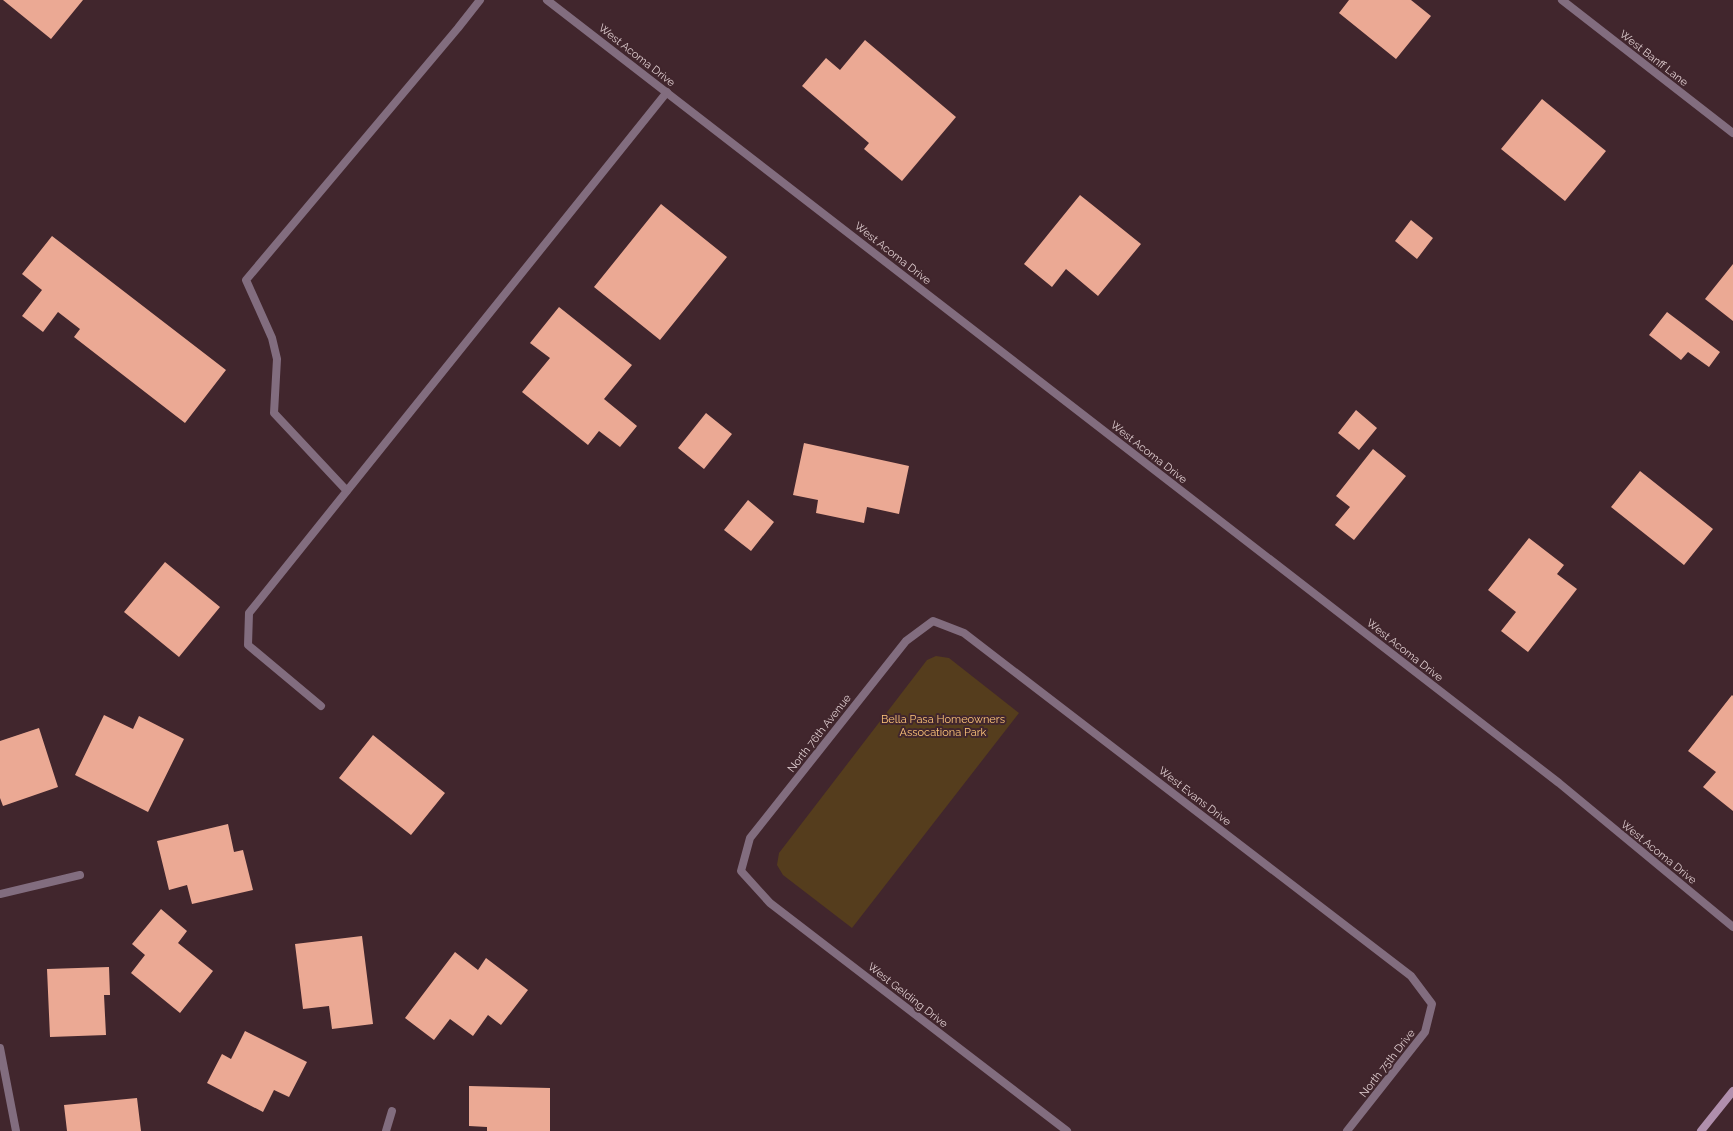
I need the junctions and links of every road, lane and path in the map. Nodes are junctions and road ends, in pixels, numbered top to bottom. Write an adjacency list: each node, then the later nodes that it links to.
1 (480, 0): 6 (street)
2 (547, 0): 4 (street, West Acoma Drive)
3 (1562, 0): 5 (street, West Banff Lane)
4 (667, 92): 6 (street); 12 (street, West Acoma Drive)
5 (1733, 133)
6 (347, 491): 8 (street)
7 (933, 621): 9 (street, North 76th Avenue); 13 (street, West Evans Drive)
8 (321, 706)
9 (741, 871): 19 (street, West Gelding Drive)
10 (80, 875): 11 (street)
11 (0, 894)
12 (1733, 927)
13 (1432, 1004): 20 (street, North 75th Drive)
14 (0, 1052): 17 (street)
15 (1733, 1091): 21 (main road)
16 (392, 1111): 18 (street)
17 (16, 1131)
18 (386, 1131)
19 (1067, 1131)
20 (1347, 1131)
21 (1701, 1131)

